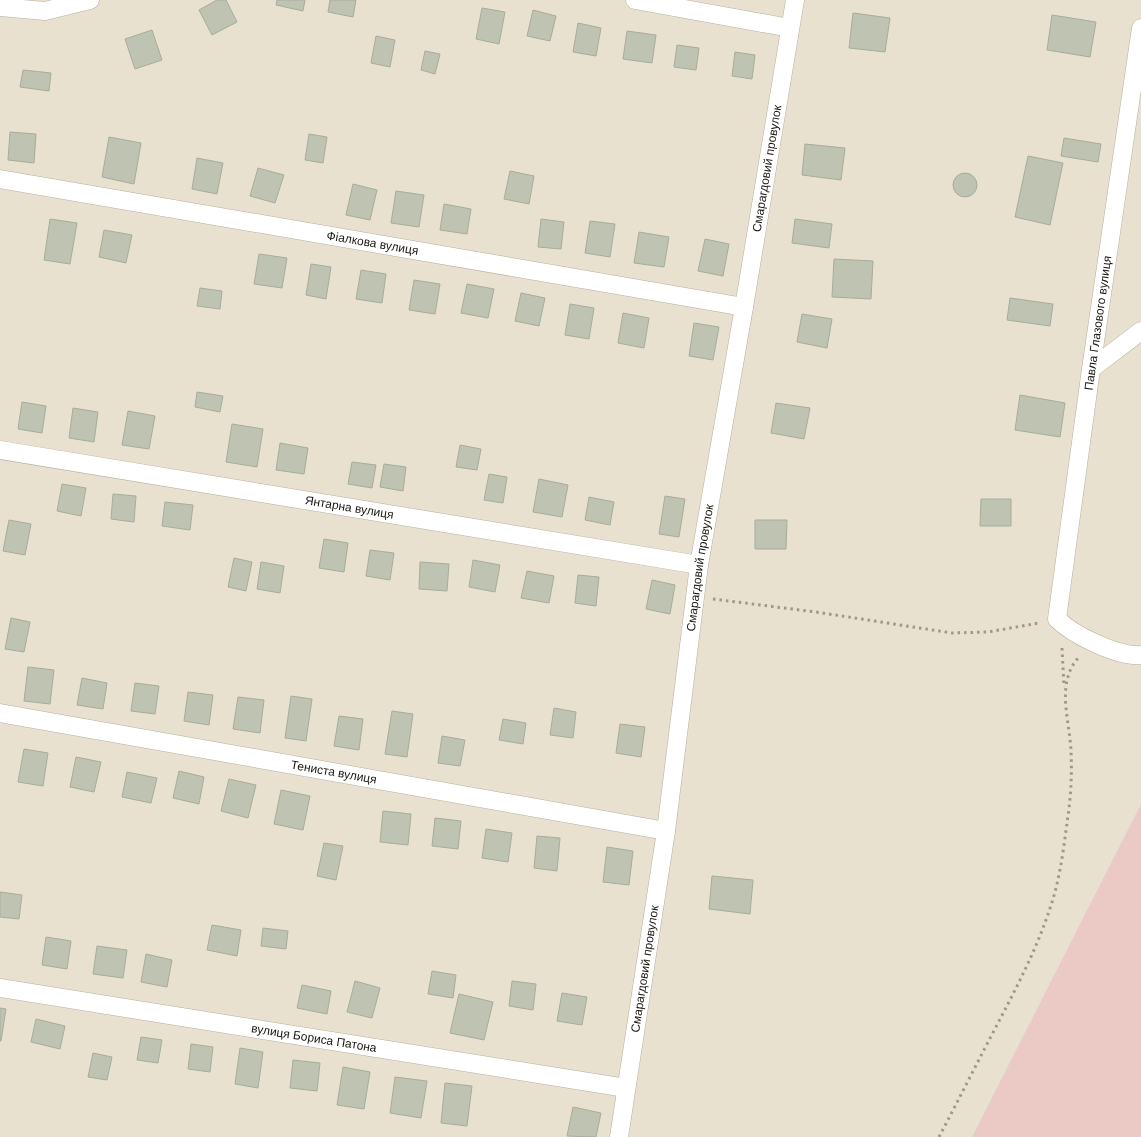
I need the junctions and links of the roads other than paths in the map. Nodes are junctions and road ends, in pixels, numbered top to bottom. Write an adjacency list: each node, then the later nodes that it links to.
1 (90, 0): 4 (street)
2 (635, 0): 5 (street)
3 (795, 0): 5 (street, Смарагдовий провулок)
4 (1, 7)
5 (790, 28): 8 (street, Смарагдовий провулок)
6 (1141, 28): 10 (street, Павла Глазового вулиця)
7 (0, 179): 8 (street, Фіалкова вулиця)
8 (744, 308): 12 (street, Смарагдовий провулок)
9 (1141, 331): 10 (street)
10 (1091, 369): 13 (street, Павла Глазового вулиця)
11 (0, 450): 12 (street, Янтарна вулиця)
12 (699, 565): 15 (street, Смарагдовий провулок)
13 (1141, 655)
14 (0, 713): 15 (street, Тениста вулиця)
15 (666, 831): 17 (street, Смарагдовий провулок)
16 (0, 988): 17 (street, вулиця Бориса Патона)
17 (626, 1088): 18 (street, Смарагдовий провулок)
18 (619, 1137)

